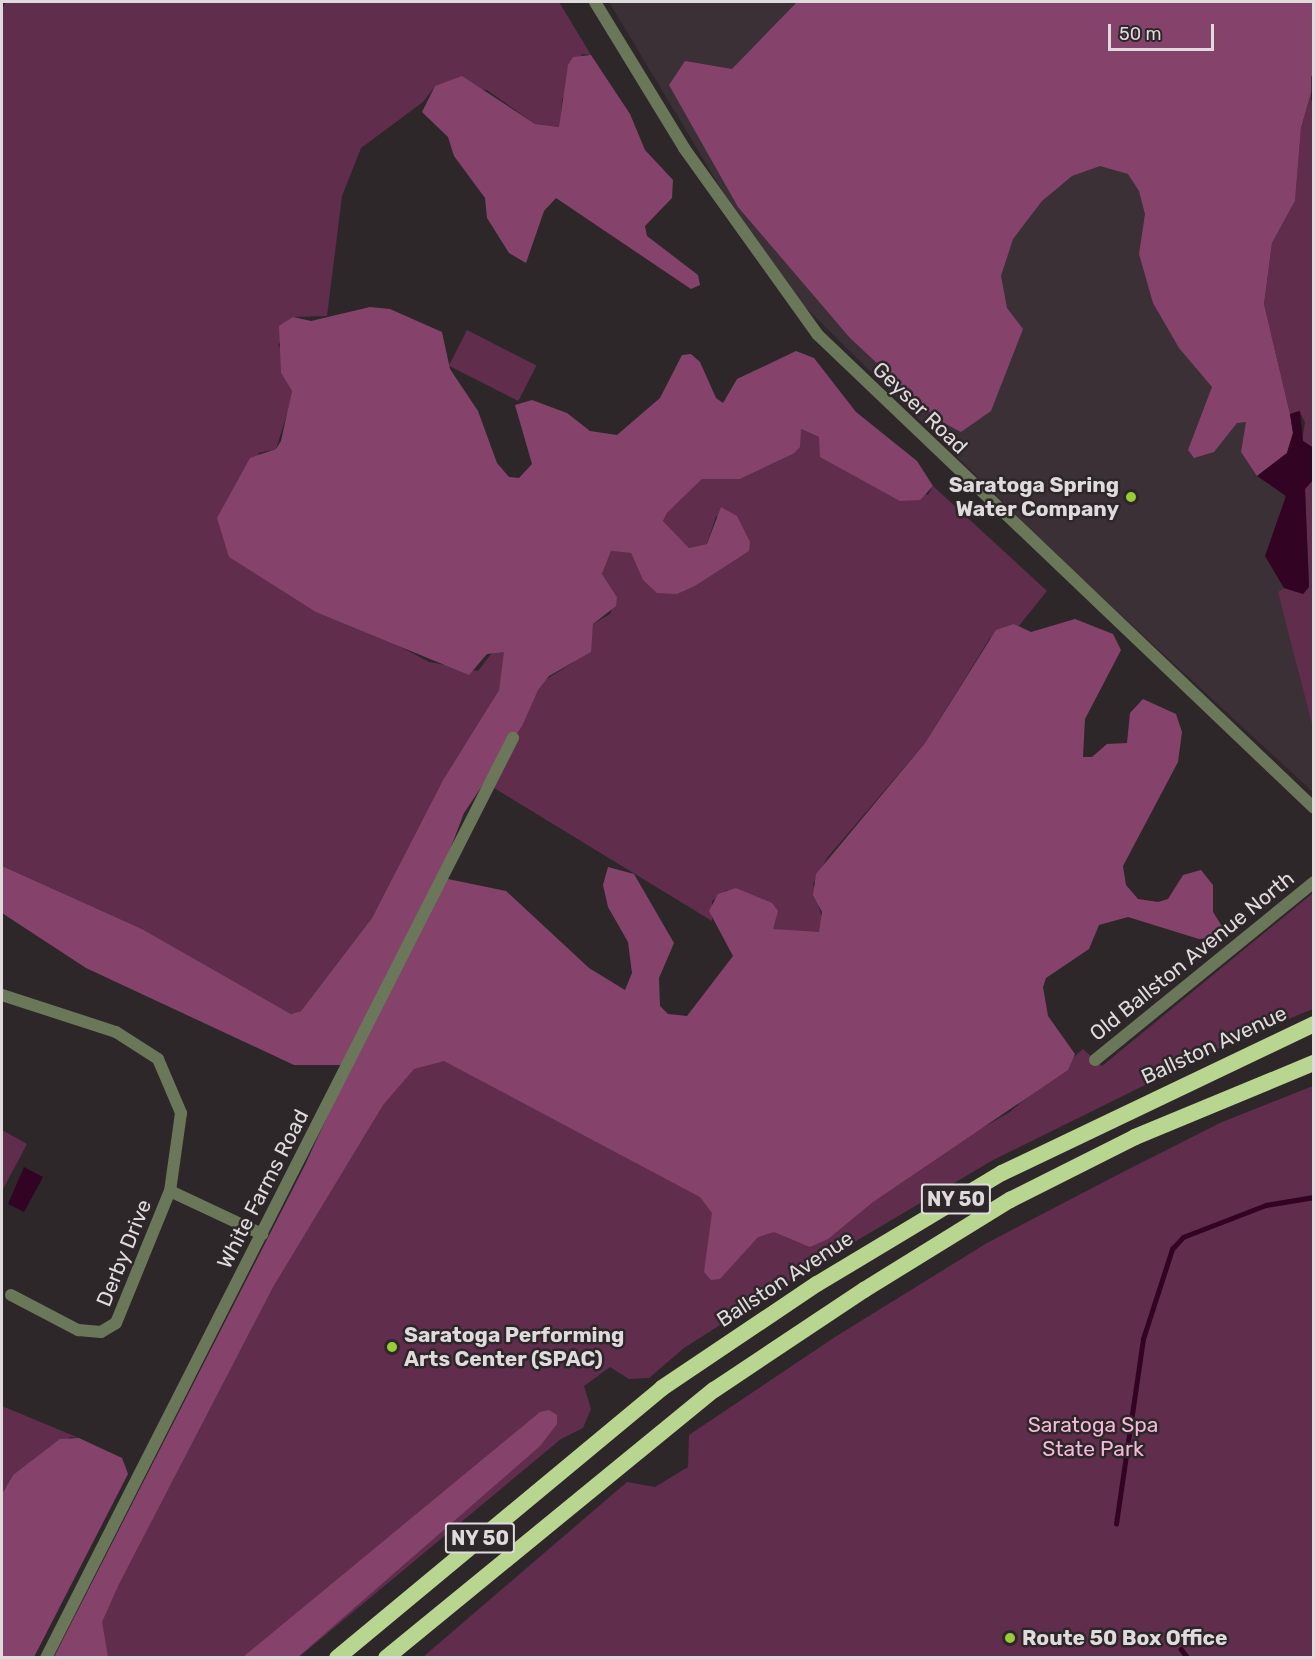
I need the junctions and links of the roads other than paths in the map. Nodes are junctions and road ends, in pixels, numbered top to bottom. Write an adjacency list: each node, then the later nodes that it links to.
1 (595, 2): 3 (street, Geyser Road)
2 (513, 738): 10 (street, White Farms Road)
3 (1314, 808)
4 (1314, 882): 7 (street, Old Ballston Avenue North)
5 (2, 995): 9 (street, Derby Drive)
6 (1314, 1024): 13 (highway, Ballston Avenue / NY 50)
7 (1095, 1060)
8 (1314, 1063): 14 (highway, NY 50)
9 (170, 1191): 10 (street); 11 (street, Derby Drive)
10 (262, 1234): 12 (street, White Farms Road)
11 (11, 1295)
12 (46, 1658)
13 (338, 1658)
14 (386, 1658)

